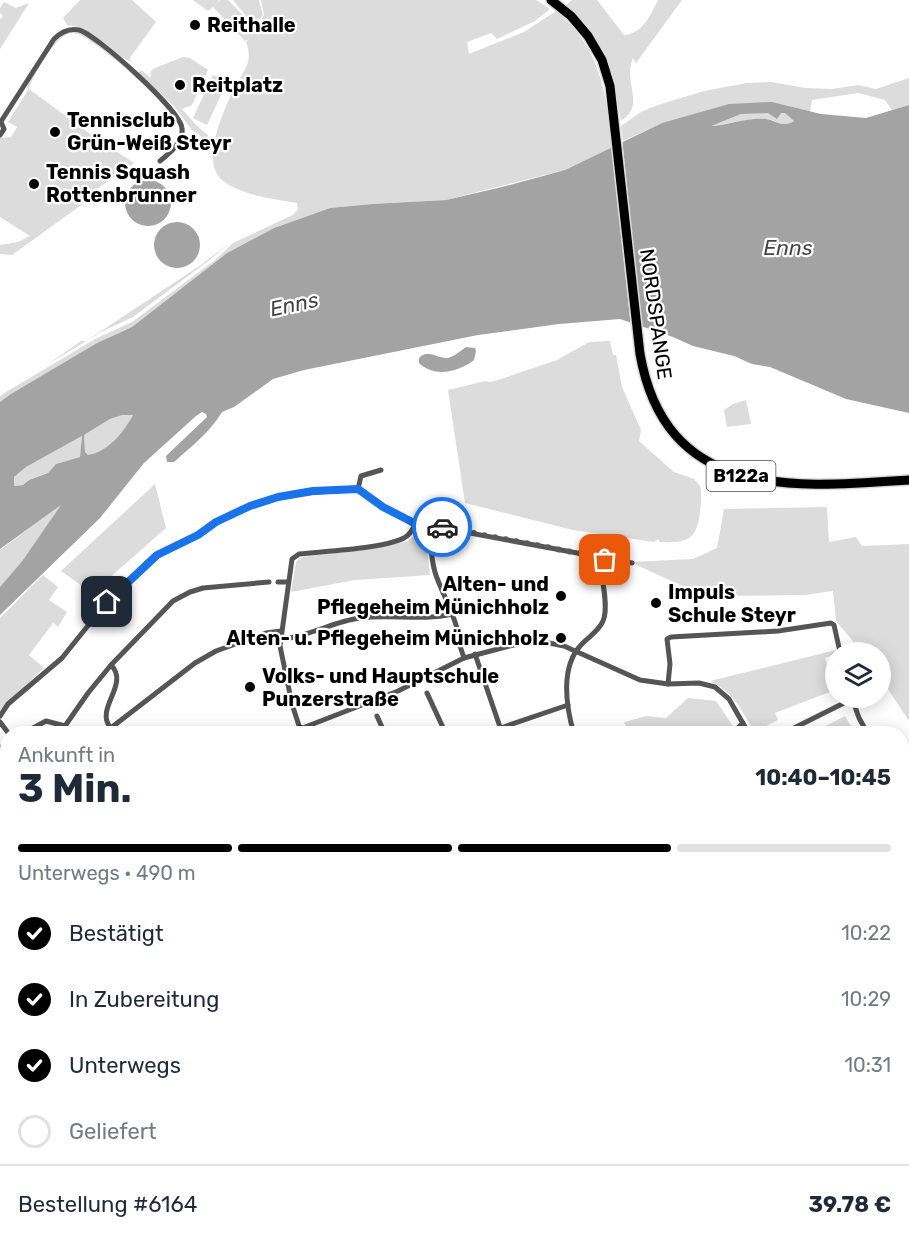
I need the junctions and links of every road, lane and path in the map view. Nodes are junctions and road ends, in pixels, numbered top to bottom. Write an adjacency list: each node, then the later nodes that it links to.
1 (551, 0): 6 (main road, NORDSPANGE / B122a)
2 (0, 123): 3 (street); 4 (street)
3 (0, 135)
4 (160, 161)
5 (381, 470): 7 (street)
6 (909, 480)
7 (358, 489): 8 (street); 30 (street)
8 (416, 524): 9 (street); 14 (street)
9 (431, 526): 10 (street); 15 (street)
10 (599, 562): 11 (street); 19 (street)
11 (632, 563)
12 (269, 582): 22 (street)
13 (278, 582): 14 (street)
14 (288, 582): 16 (street)
15 (452, 614): 17 (street); 21 (street)
16 (281, 631): 17 (street); 36 (street)
17 (280, 639): 37 (street)
18 (838, 642): 23 (street)
19 (576, 651): 20 (street); 23 (street); 26 (street)
20 (475, 654): 21 (street); 41 (street)
21 (464, 658): 25 (street)
22 (111, 665): 34 (street); 35 (street)
23 (668, 684): 32 (street)
24 (427, 693): 40 (street)
25 (370, 702): 29 (street); 38 (street)
26 (568, 705): 42 (street); 43 (street)
27 (833, 708): 46 (street)
28 (856, 708): 47 (street)
29 (373, 709)
30 (0, 716)
31 (377, 716): 39 (street)
32 (743, 723): 44 (street); 45 (street)
33 (36, 726): 34 (street)
34 (65, 726)
35 (109, 726)
36 (111, 726)
37 (300, 726)
38 (313, 726)
39 (381, 726)
40 (442, 726)
41 (499, 726)
42 (506, 726)
43 (572, 726)
44 (740, 726)
45 (745, 726)
46 (798, 726)
47 (864, 726)

